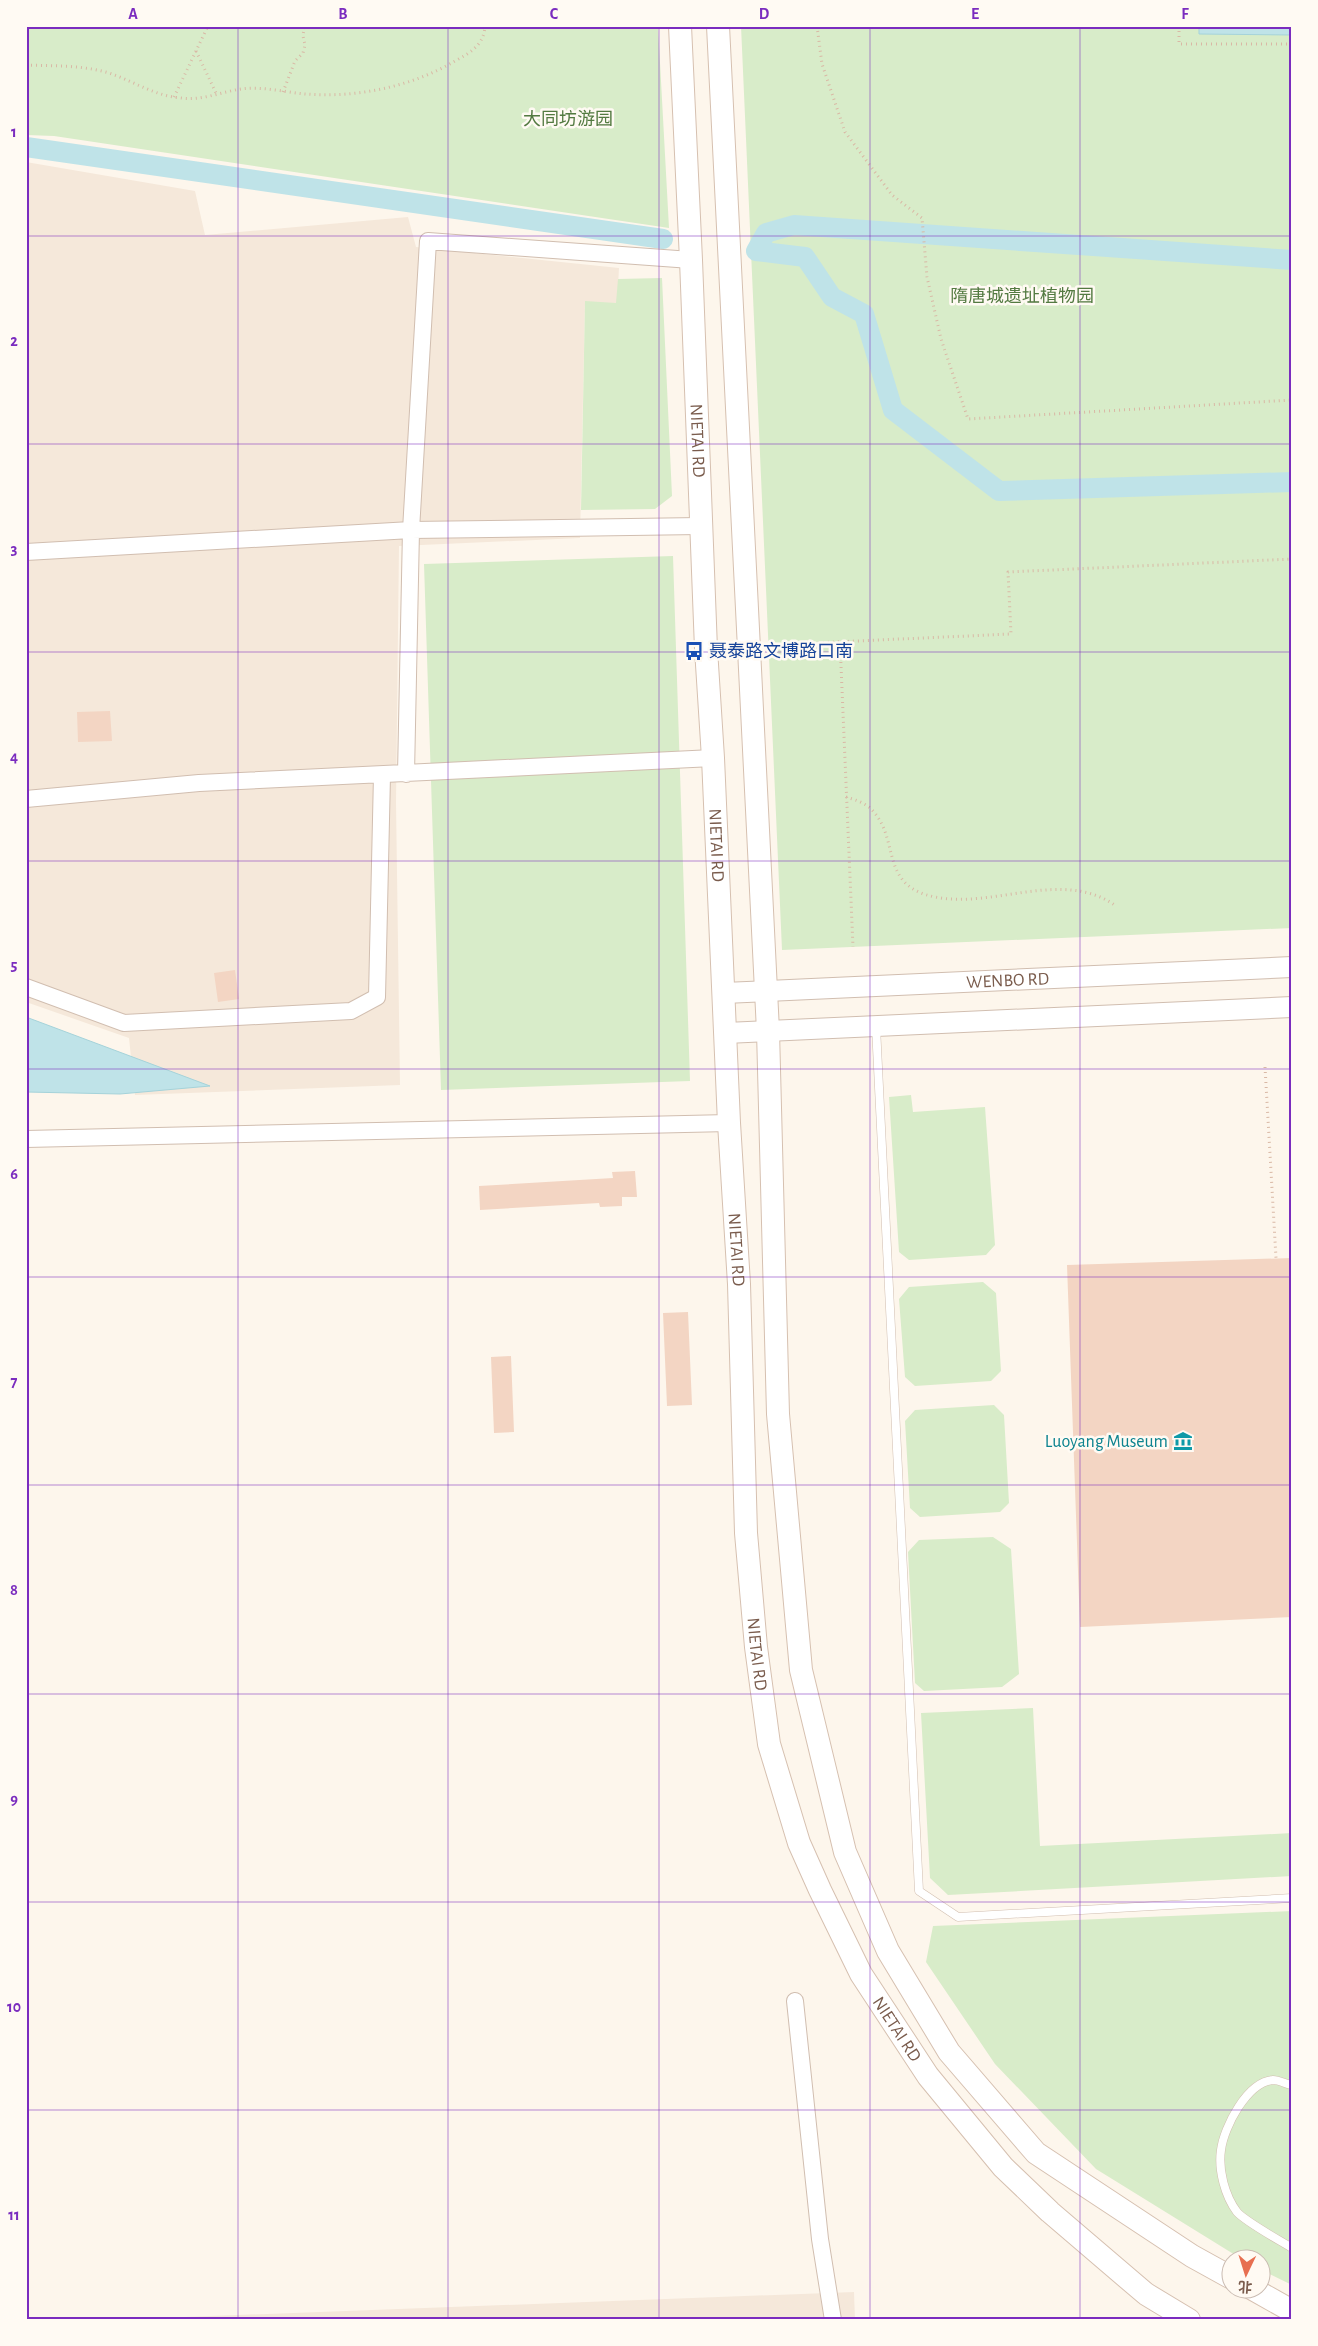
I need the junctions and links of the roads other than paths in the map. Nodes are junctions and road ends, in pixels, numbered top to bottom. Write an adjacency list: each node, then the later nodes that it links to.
1 (680, 26): 3 (main road, NIETAI RD)
2 (718, 26): 13 (main road, NIETAI RD)
3 (691, 260): 4 (main road, NIETAI RD); 5 (street)
4 (700, 526): 5 (street); 7 (main road, NIETAI RD)
5 (411, 530): 6 (street); 8 (street)
6 (26, 552)
7 (714, 758): 8 (street); 14 (main road, NIETAI RD)
8 (406, 774): 9 (street)
9 (382, 775): 10 (street); 12 (street)
10 (26, 799)
11 (1292, 967): 13 (street, WENBO RD)
12 (26, 987)
13 (766, 991): 14 (street, WENBO RD); 17 (main road, NIETAI RD)
14 (724, 993): 18 (main road, NIETAI RD)
15 (1292, 1007): 16 (street)
16 (876, 1027): 17 (street); 21 (lane)
17 (768, 1031): 18 (street); 25 (main road, NIETAI RD)
18 (726, 1033): 19 (main road, NIETAI RD)
19 (728, 1122): 20 (street); 29 (main road, NIETAI RD)
20 (26, 1139)
21 (1292, 1898)
22 (795, 2001): 28 (street)
23 (1292, 2085): 24 (lane)
24 (1292, 2248)
25 (1220, 2271)
26 (1269, 2298): 27 (main road)
27 (1292, 2311)
28 (833, 2320)
29 (1189, 2320)

